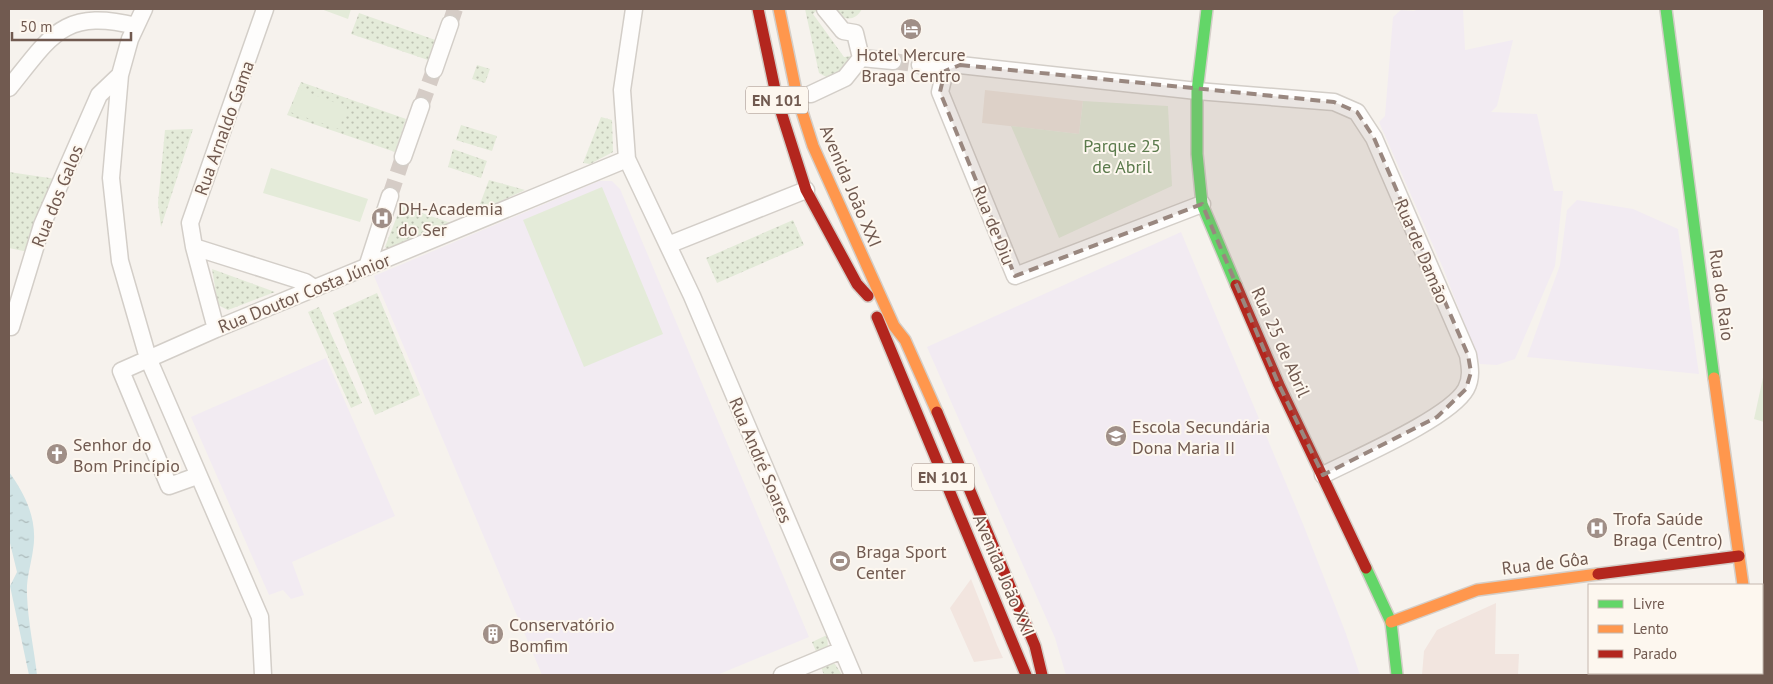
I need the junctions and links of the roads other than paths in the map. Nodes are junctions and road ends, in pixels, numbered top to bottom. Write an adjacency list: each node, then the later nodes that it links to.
1 (144, 9): 11 (street)
2 (265, 9): 29 (street, Rua Arnaldo Gama)
3 (634, 9): 23 (street)
4 (758, 9): 24 (main road, Avenida João XXI / EN 101)
5 (770, 9): 32 (main road, Avenida João XXI)
6 (779, 9): 35 (main road, Avenida João XXI)
7 (825, 9): 12 (street)
8 (1207, 9): 19 (main road, Rua 25 de Abril)
9 (1666, 9): 39 (main road, Rua do Raio)
10 (450, 24): 15 (street)
11 (136, 26): 17 (street); 18 (street)
12 (861, 58): 13 (street); 20 (street)
13 (893, 61)
14 (920, 65): 16 (street)
15 (434, 70)
16 (945, 71): 19 (street); 26 (street, Rua de Diu)
17 (120, 75): 33 (street, Rua dos Galos); 36 (street)
18 (9, 88)
19 (1197, 91): 26 (main road, Rua 25 de Abril); 37 (street, Rua de Damão)
20 (811, 94)
21 (421, 106): 22 (street)
22 (403, 156)
23 (627, 159): 28 (street, Rua André Soares); 30 (street, Rua Doutor Costa Júnior)
24 (806, 190): 28 (street); 32 (main road, Avenida João XXI / EN 101)
25 (390, 196): 30 (street)
26 (1202, 204): 37 (main road, Rua 25 de Abril)
27 (864, 230): 35 (main road, Avenida João XXI / EN 101)
28 (668, 245): 43 (street, Rua André Soares)
29 (194, 247): 31 (street); 34 (street, Rua Arnaldo Gama)
30 (367, 267): 31 (street, Rua Doutor Costa Júnior)
31 (314, 288): 34 (street, Rua Doutor Costa Júnior)
32 (868, 296): 47 (main road, Avenida João XXI / EN 101)
33 (11, 327)
34 (216, 329): 36 (street, Rua Doutor Costa Júnior)
35 (905, 340): 42 (main road, Avenida João XXI / EN 101)
36 (148, 358): 38 (street); 38 (street, Rua Doutor Costa Júnior)
37 (1323, 475): 41 (main road, Rua 25 de Abril)
38 (198, 476): 44 (street)
39 (1739, 556): 40 (main road, Rua do Raio); 41 (main road, Rua de Gôa)
40 (1743, 584)
41 (1390, 622): 50 (main road, Rua 25 de Abril)
42 (1035, 646): 48 (main road, Avenida João XXI / EN 101); 49 (main road)
43 (842, 650): 45 (street); 46 (street, Rua André Soares)
44 (263, 675)
45 (782, 675)
46 (853, 675)
47 (1026, 675)
48 (1042, 675)
49 (1050, 675)
50 (1397, 675)

